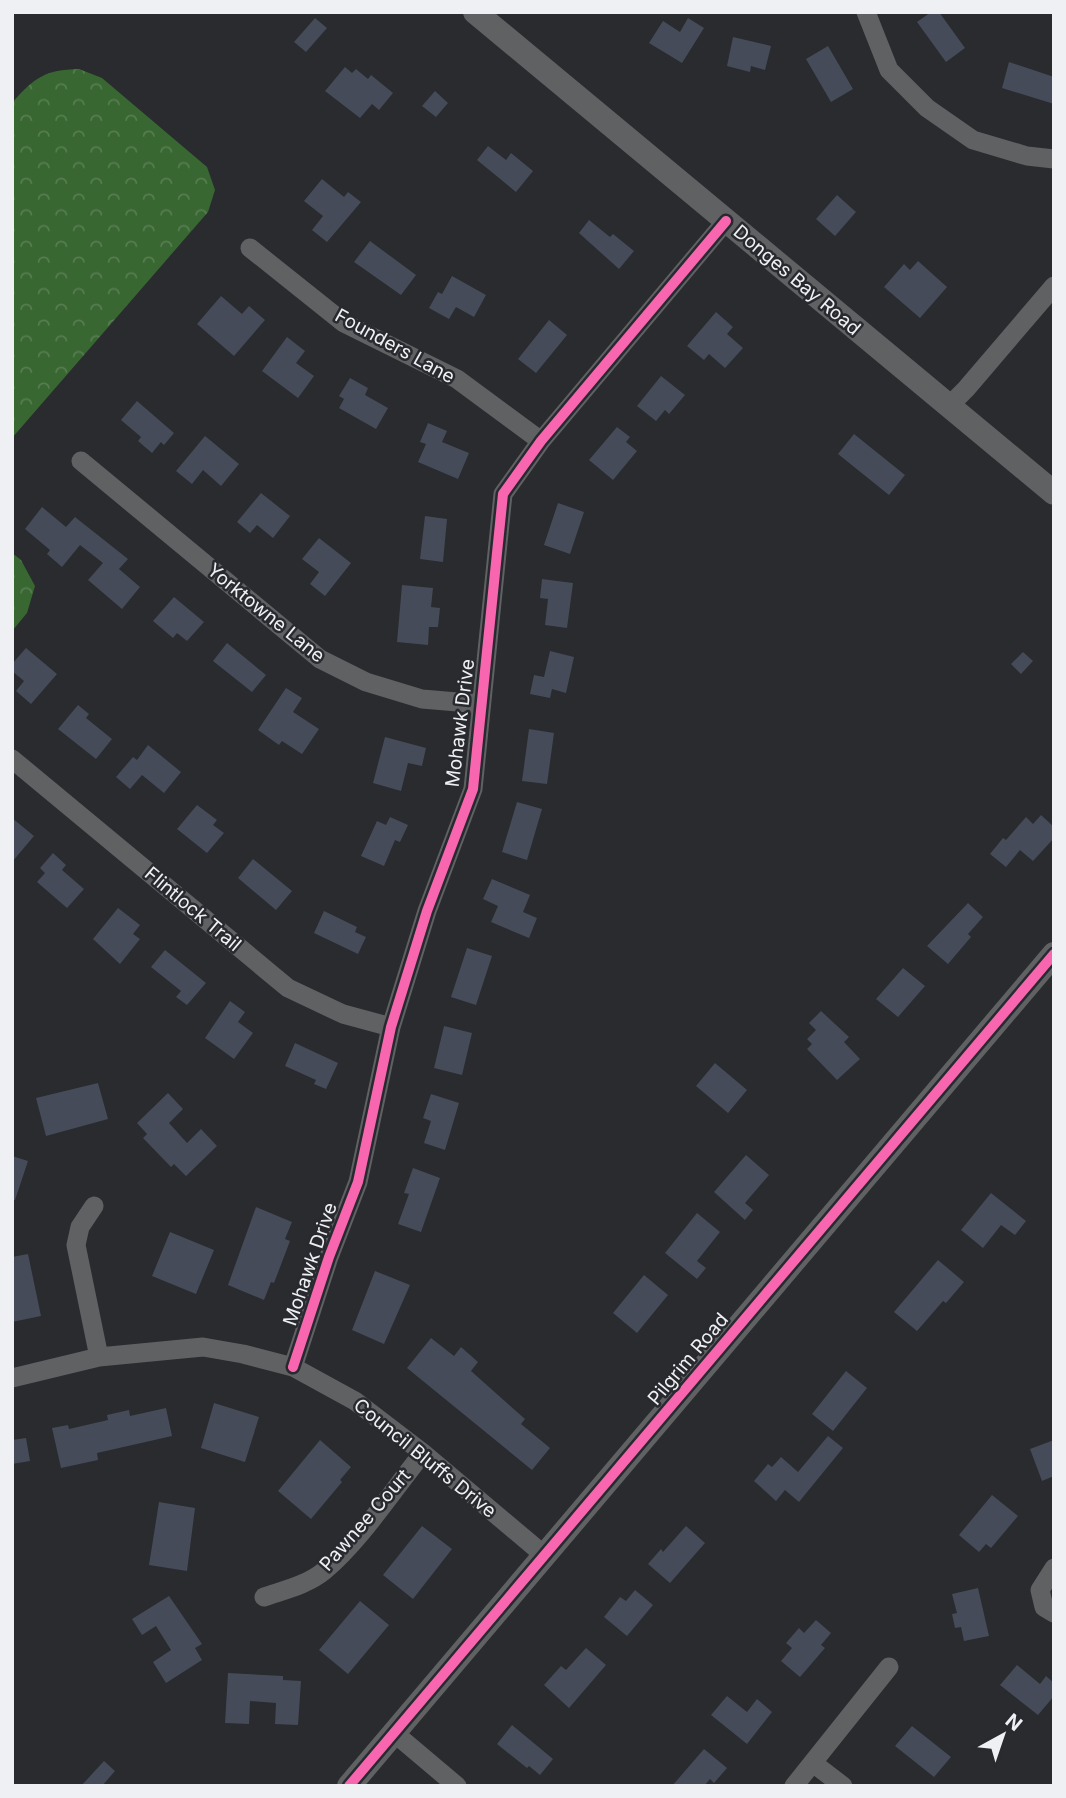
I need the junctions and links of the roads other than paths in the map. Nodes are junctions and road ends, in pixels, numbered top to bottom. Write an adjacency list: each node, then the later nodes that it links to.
1 (475, 12): 4 (street, Donges Bay Road)
2 (866, 12): 3 (street)
3 (1054, 159)
4 (726, 221): 7 (street, Donges Bay Road); 8 (street, Mohawk Drive)
5 (250, 248): 8 (street, Founders Lane)
6 (1054, 286): 7 (street)
7 (949, 406): 10 (street, Donges Bay Road)
8 (541, 441): 11 (street, Mohawk Drive)
9 (81, 460): 11 (street, Yorktowne Lane)
10 (1054, 493)
11 (481, 704): 14 (street, Mohawk Drive)
12 (12, 759): 14 (street, Flintlock Trail)
13 (1054, 954): 20 (street, Pilgrim Road)
14 (391, 1027): 17 (street, Mohawk Drive)
15 (94, 1206): 16 (street)
16 (99, 1357): 17 (street, Council Bluffs Drive); 18 (street, Council Bluffs Drive)
17 (293, 1367): 19 (street, Council Bluffs Drive)
18 (12, 1378)
19 (423, 1453): 20 (street, Council Bluffs Drive); 22 (street, Pawnee Court)
20 (544, 1555): 25 (street, Pilgrim Road)
21 (1054, 1568): 23 (street)
22 (264, 1597)
23 (1054, 1613)
24 (889, 1667): 26 (street)
25 (393, 1732): 27 (street, Pilgrim Road); 28 (street)
26 (813, 1763): 29 (street); 30 (street)
27 (349, 1786)
28 (457, 1786)
29 (794, 1786)
30 (843, 1786)

